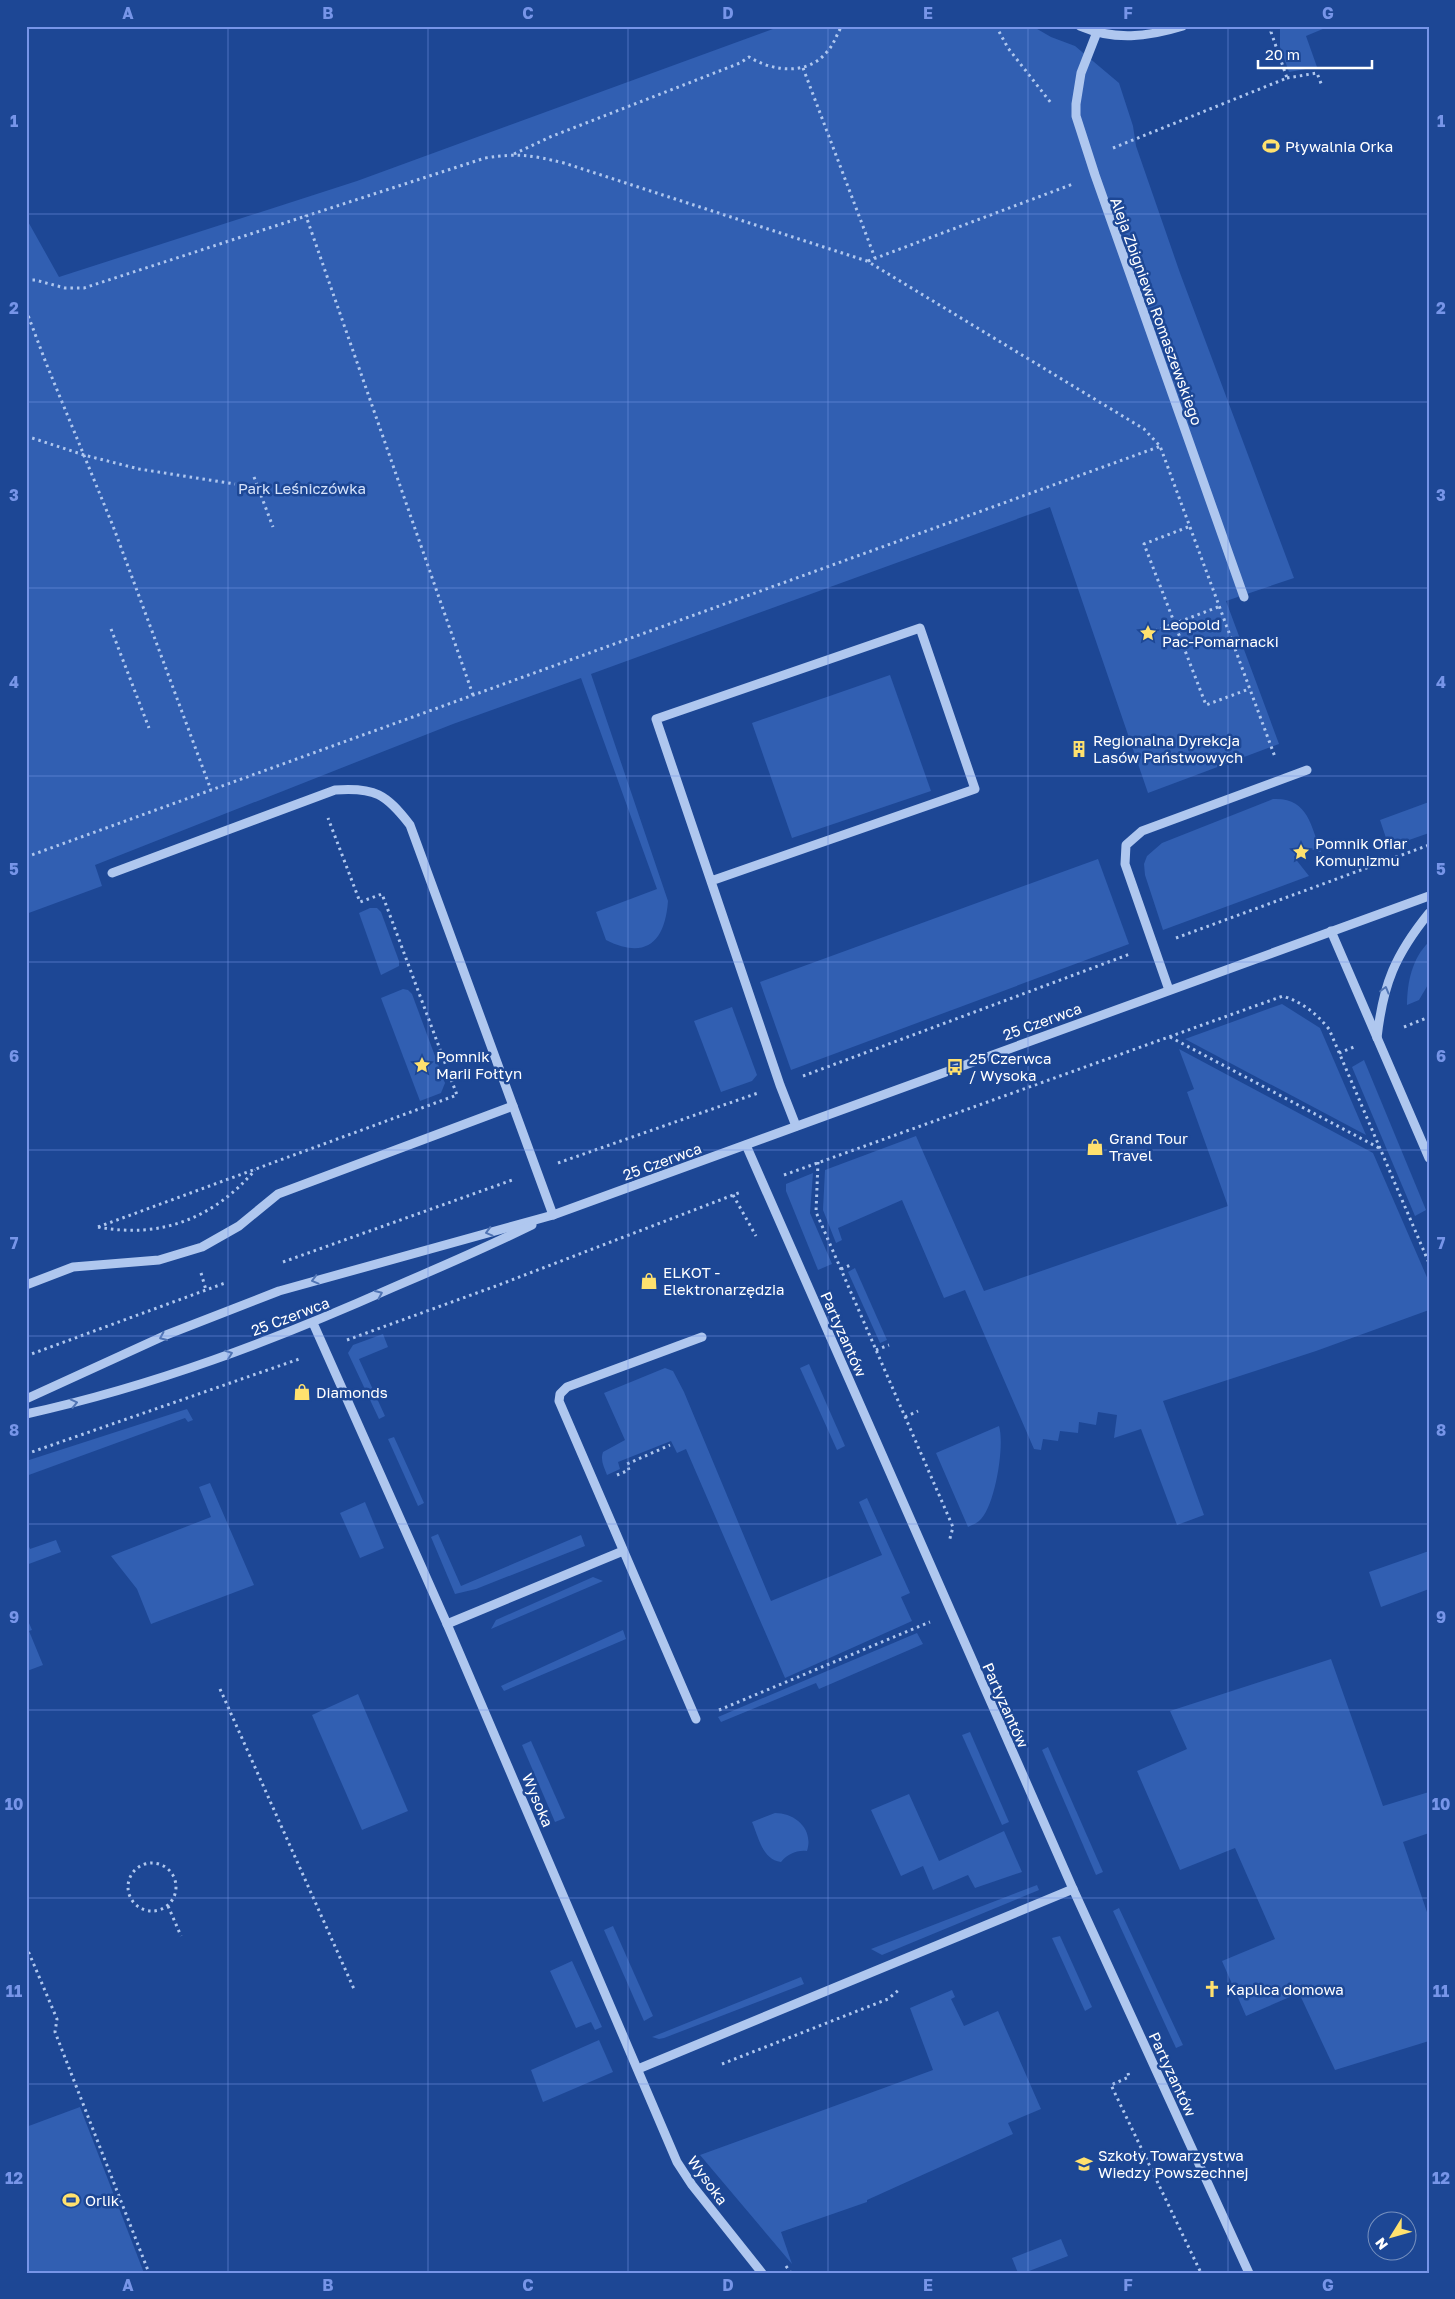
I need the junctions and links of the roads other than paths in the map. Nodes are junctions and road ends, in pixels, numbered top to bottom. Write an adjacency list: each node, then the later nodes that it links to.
1 (1080, 26): 3 (street)
2 (1183, 26): 3 (street)
3 (1098, 32): 4 (street, Aleja Zbigniewa Romaszewskiego)
4 (1244, 597)
5 (1307, 770): 11 (street)
6 (112, 873): 13 (street)
7 (711, 881): 7 (street); 14 (street)
8 (1429, 896): 10 (street, 25 Czerwca)
9 (1429, 913): 12 (street, one-way to 9)
10 (1331, 931): 11 (street, 25 Czerwca); 12 (street)
11 (1170, 990): 14 (street, 25 Czerwca)
12 (1377, 1038): 16 (street)
13 (513, 1106): 17 (street); 18 (street)
14 (796, 1126): 15 (street, 25 Czerwca)
15 (746, 1145): 17 (street, 25 Czerwca); 26 (street, Partyzantów)
16 (1429, 1158)
17 (553, 1215): 19 (street, 25 Czerwca, one-way to 17); 21 (street, 25 Czerwca, one-way to 21)
18 (26, 1284)
19 (313, 1323): 22 (street, 25 Czerwca, one-way to 19); 24 (street, Wysoka)
20 (702, 1337): 23 (street)
21 (26, 1399)
22 (26, 1414)
23 (623, 1552): 24 (street); 25 (street)
24 (447, 1624): 27 (street, Wysoka)
25 (696, 1719)
26 (1073, 1890): 27 (street); 29 (street, Partyzantów)
27 (638, 2068): 28 (street, Wysoka)
28 (762, 2273)
29 (1249, 2273)

